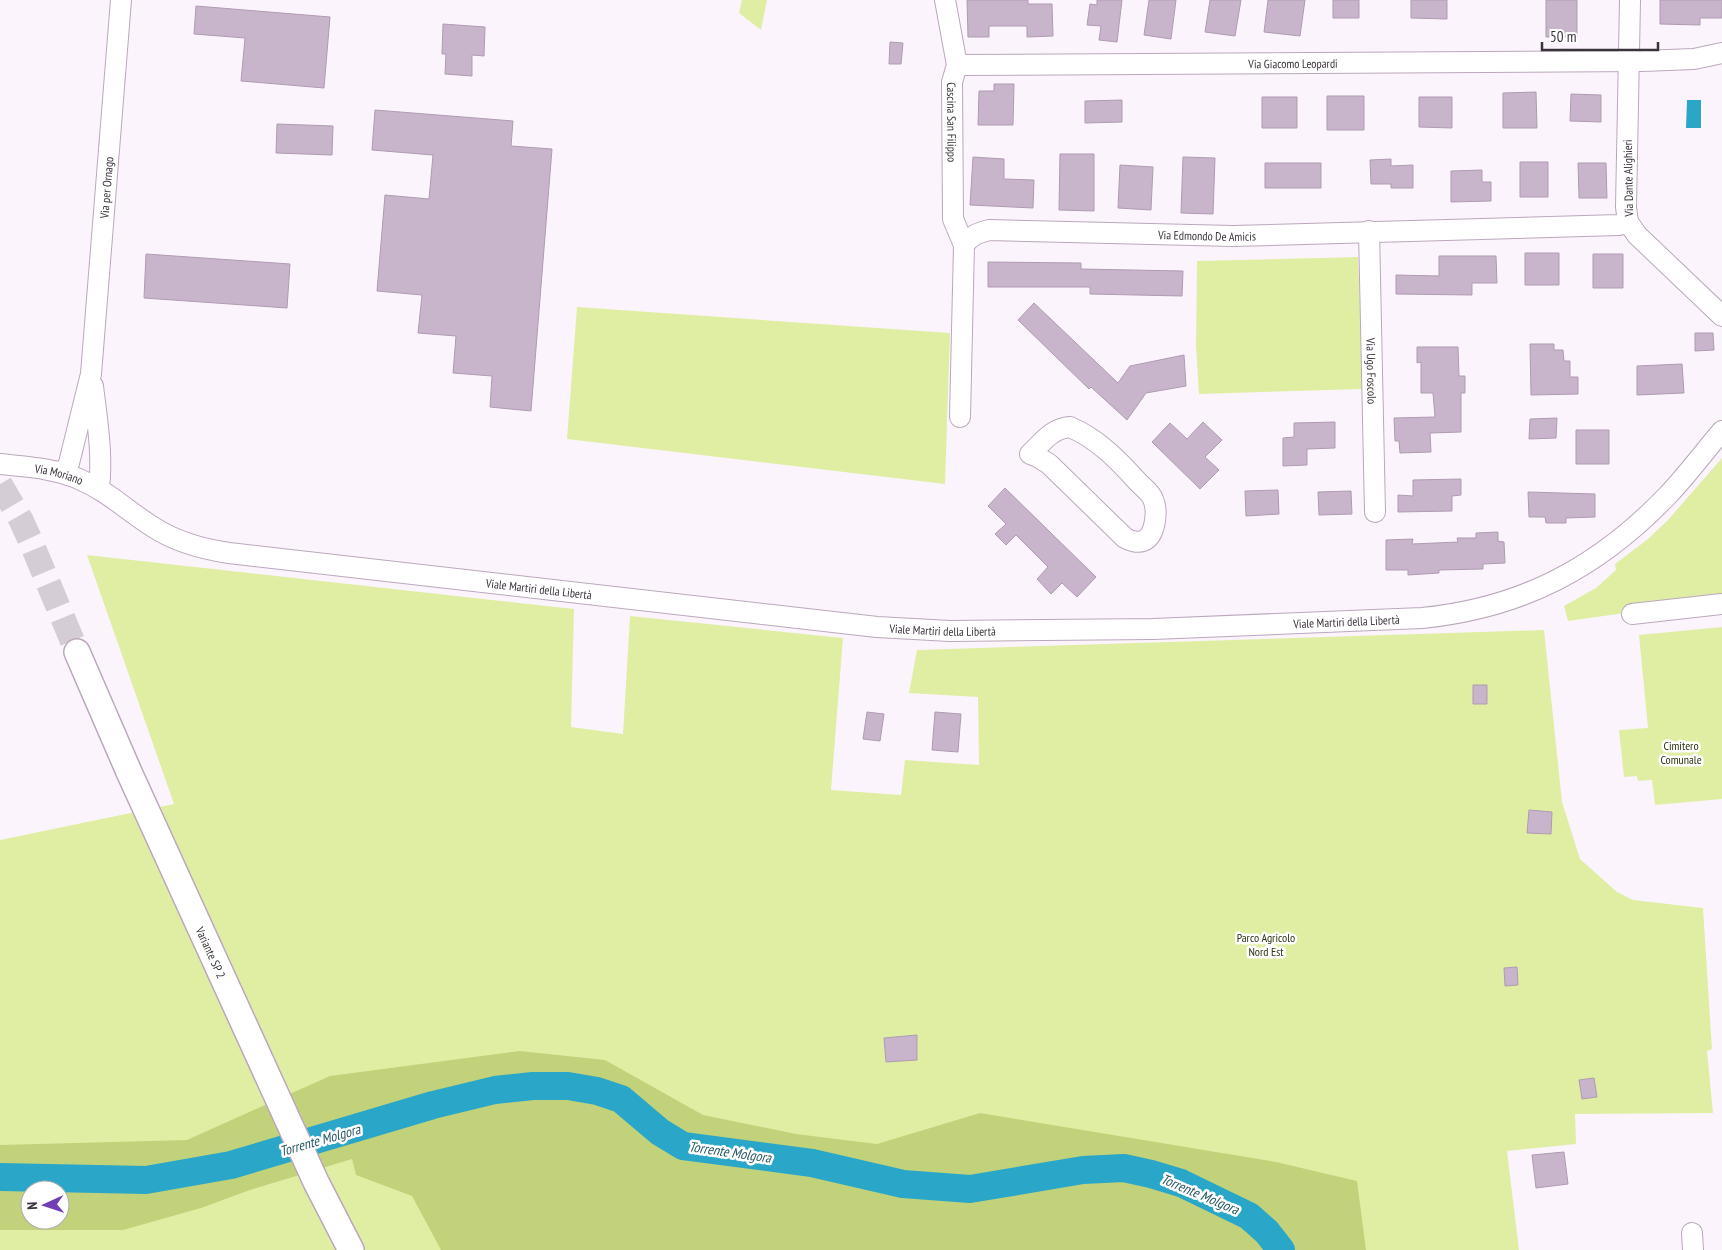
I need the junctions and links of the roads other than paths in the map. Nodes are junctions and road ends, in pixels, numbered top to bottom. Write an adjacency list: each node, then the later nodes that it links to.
1 (121, 0): 11 (street, Via per Ornago)
2 (945, 0): 6 (street, Cascina San Filippo)
3 (1630, 0): 5 (street, Via Dante Alighieri)
4 (1722, 53): 5 (street, Via Giacomo Leopardi)
5 (1629, 60): 6 (street, Via Giacomo Leopardi); 7 (street, Via Dante Alighieri)
6 (957, 65): 9 (street, Cascina San Filippo)
7 (1628, 222): 8 (street, Via Edmondo De Amicis); 10 (street, Via Dante Alighieri)
8 (1369, 231): 9 (street, Via Edmondo De Amicis); 18 (street, Via Ugo Foscolo)
9 (964, 245): 12 (street)
10 (1722, 316)
11 (91, 374): 16 (street, Via per Ornago); 17 (street, Via per Ornago)
12 (960, 418)
13 (1722, 431): 17 (street, Viale Martiri della Libertà)
14 (1030, 454): 14 (street)
15 (0, 464): 16 (street, Via Moriano)
16 (64, 473): 17 (street, Via Moriano)
17 (107, 493)
18 (1375, 512)
19 (1722, 604): 20 (street)
20 (1632, 614)
21 (77, 652): 22 (main road, Variante SP 2)
22 (351, 1250)

